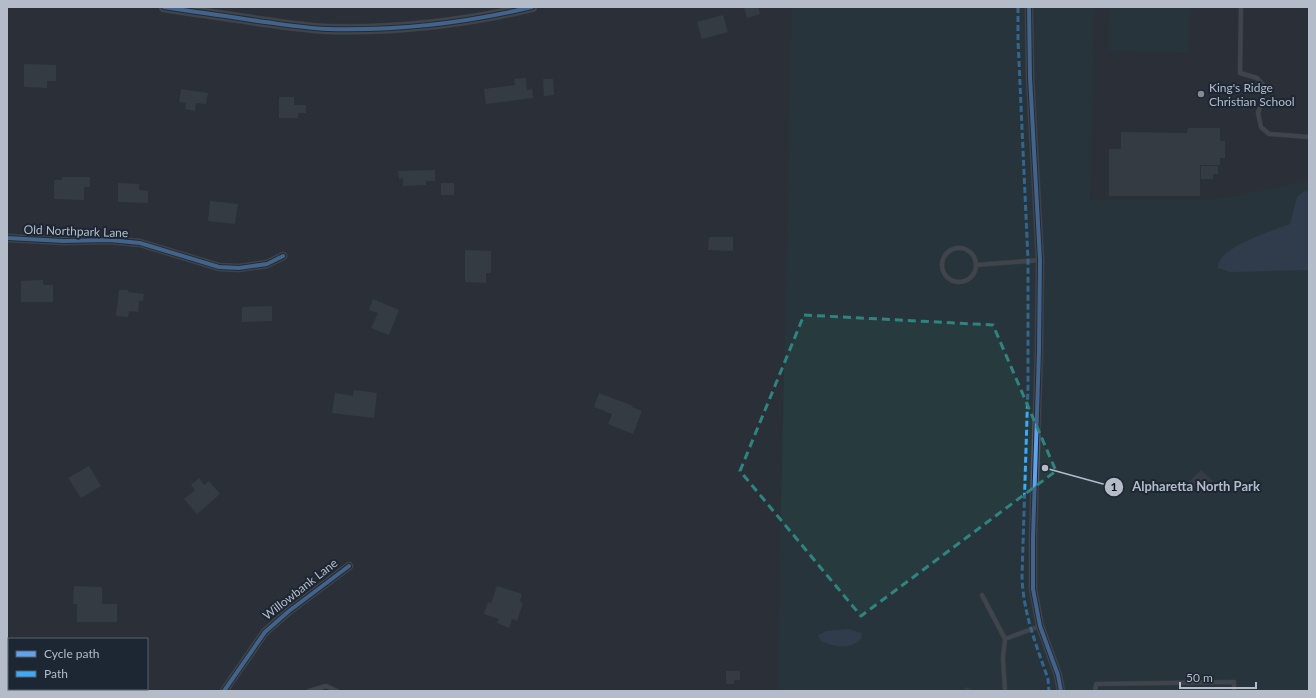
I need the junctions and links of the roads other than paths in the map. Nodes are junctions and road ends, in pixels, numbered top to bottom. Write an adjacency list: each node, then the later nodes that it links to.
1 (164, 7): 5 (street)
2 (532, 7): 5 (street)
3 (1029, 7): 9 (street)
4 (1241, 7): 6 (lane)
5 (180, 8)
6 (1309, 137)
7 (7, 238): 8 (street, Old Northpark Lane)
8 (283, 256)
9 (1040, 260): 10 (lane); 13 (street)
10 (976, 264): 10 (lane)
11 (349, 566): 15 (street, Willowbank Lane)
12 (982, 595): 14 (lane)
13 (1040, 626): 14 (lane); 19 (street)
14 (1005, 639): 18 (lane)
15 (224, 691)
16 (310, 691): 17 (lane)
17 (337, 691)
18 (1005, 691)
19 (1061, 691)
20 (1095, 691): 21 (lane)
21 (1234, 691)

